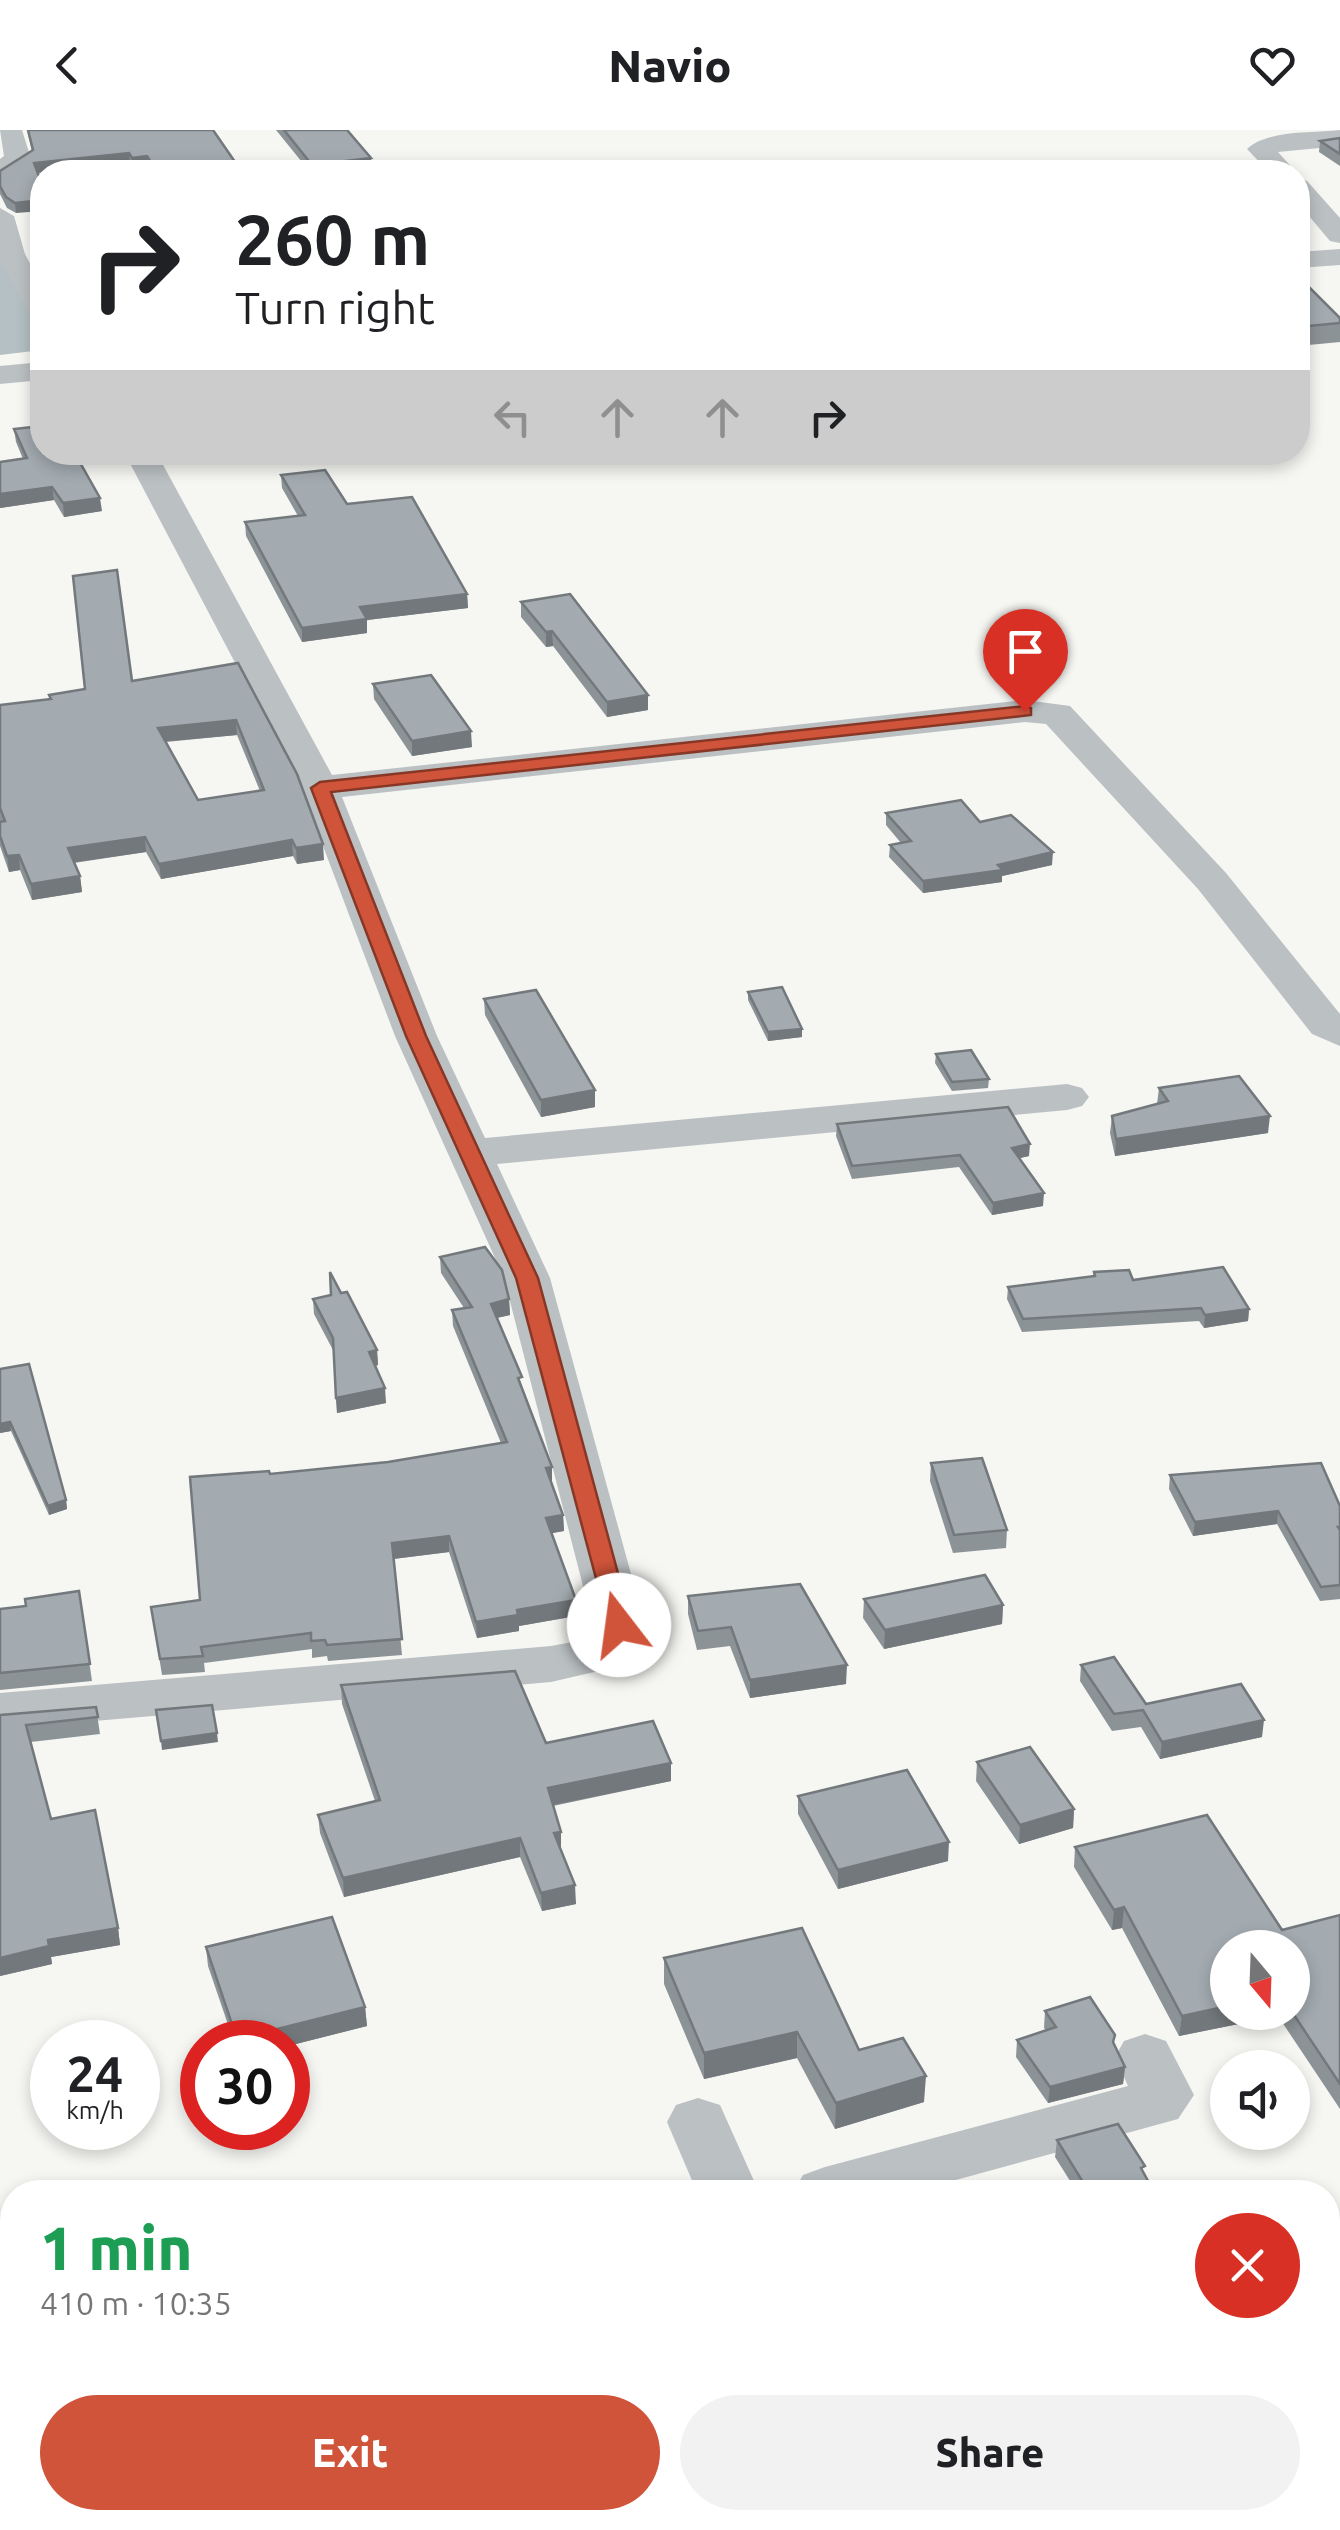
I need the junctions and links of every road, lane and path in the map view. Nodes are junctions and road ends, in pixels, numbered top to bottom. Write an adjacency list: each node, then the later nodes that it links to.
1 (9, 130): 4 (street)
2 (1340, 138): 3 (street)
3 (1270, 160)
4 (0, 170)
5 (1310, 201): 7 (street)
6 (0, 216): 10 (street)
7 (1340, 235)
8 (1340, 257): 9 (street)
9 (1310, 259)
10 (30, 290)
11 (30, 373): 12 (street)
12 (0, 375)
13 (147, 465): 14 (street)
14 (320, 788): 15 (street); 17 (street)
15 (1340, 1033)
16 (1067, 1097): 17 (street)
17 (470, 1153): 18 (street)
18 (0, 1711)
19 (1145, 2057): 22 (street)
20 (698, 2122): 21 (street)
21 (723, 2180)
22 (869, 2180)

